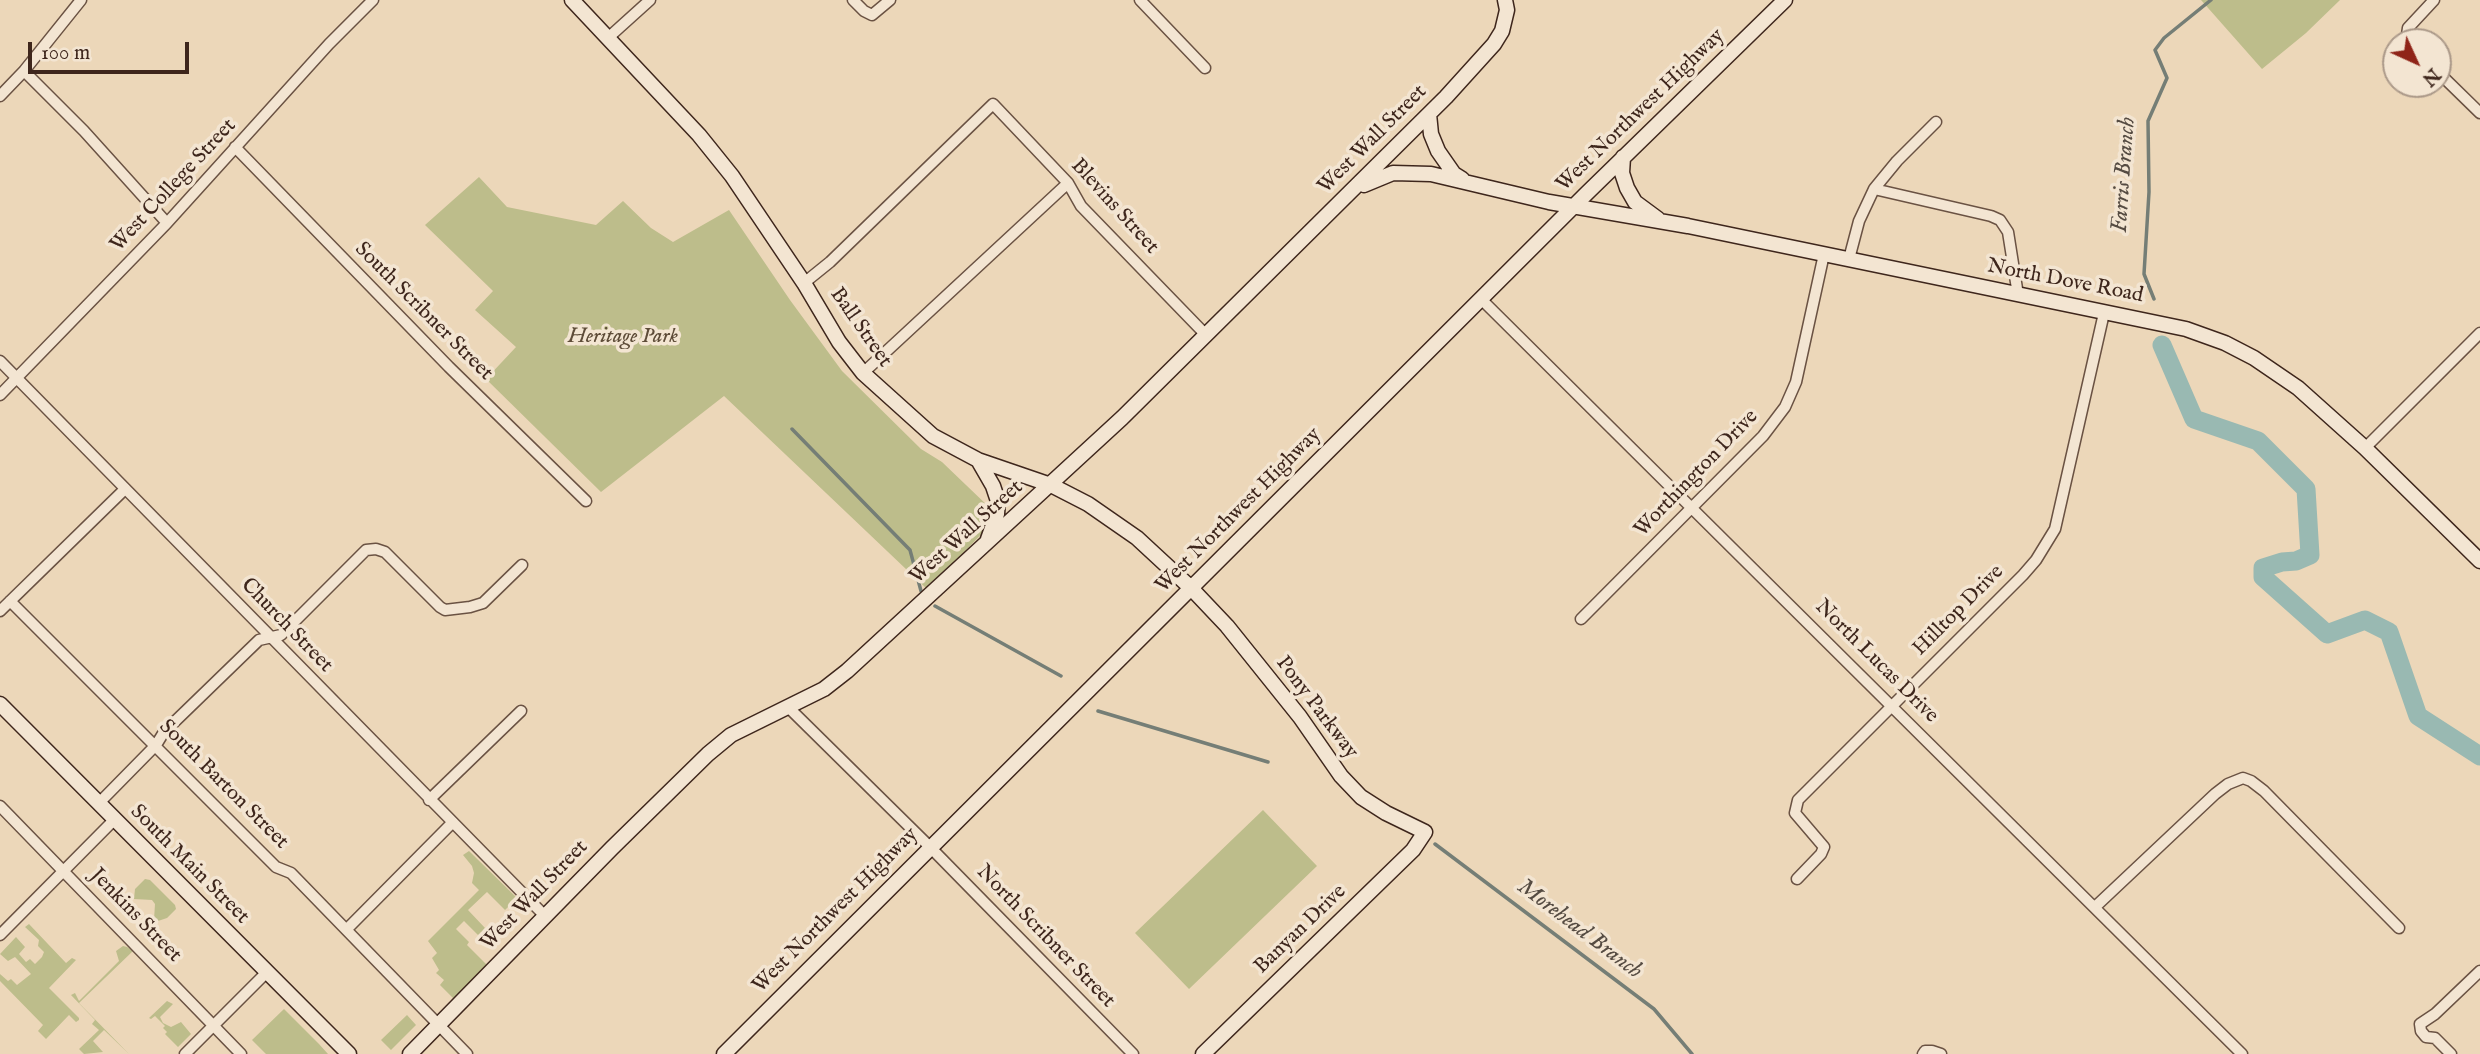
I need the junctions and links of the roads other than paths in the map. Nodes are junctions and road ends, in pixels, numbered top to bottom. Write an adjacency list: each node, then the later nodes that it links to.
1 (81, 0): 14 (street)
2 (373, 0): 20 (street, West College Street)
3 (572, 0): 12 (street, Ball Street)
4 (650, 0): 12 (street)
5 (853, 0): 6 (street)
6 (890, 0)
7 (1140, 0): 13 (street)
8 (1505, 0): 18 (street, West Wall Street)
9 (1785, 0): 21 (street, West Northwest Highway)
10 (2434, 0): 11 (street)
11 (2408, 28)
12 (608, 37): 31 (street, Ball Street)
13 (1205, 68)
14 (24, 71): 16 (street); 28 (street)
15 (2452, 86): 17 (street)
16 (0, 96)
17 (2480, 113)
18 (1429, 114): 22 (street); 25 (street, West Wall Street)
19 (1936, 122): 24 (street)
20 (235, 148): 28 (street, West College Street); 45 (street, South Scribner Street)
21 (1623, 157): 26 (street, West Northwest Highway); 27 (street)
22 (1466, 181): 25 (street, North Dove Road); 26 (street, North Dove Road)
23 (1068, 183): 31 (street, Blevins Street); 36 (street, Blevins Street); 38 (street)
24 (1874, 189): 30 (street); 32 (street)
25 (1351, 192): 36 (street, West Wall Street)
26 (1568, 205): 27 (street, North Dove Road); 33 (street, West Northwest Highway)
27 (1662, 222): 29 (street, North Dove Road)
28 (167, 223): 39 (street, West College Street)
29 (1824, 254): 30 (street, North Dove Road); 46 (street, Worthington Drive)
30 (1849, 259): 32 (street, North Dove Road)
31 (804, 283): 38 (street, Ball Street)
32 (2018, 295): 34 (street, North Dove Road)
33 (1481, 299): 46 (street, North Lucas Drive); 50 (street, West Northwest Highway)
34 (2104, 313): 41 (street, North Dove Road); 56 (street, Hilltop Drive)
35 (2480, 333): 41 (street)
36 (1206, 335): 43 (street, West Wall Street)
37 (0, 361): 39 (street, Church Street)
38 (863, 373): 42 (street, Ball Street)
39 (17, 378): 40 (street, West College Street); 44 (street, Church Street)
40 (0, 395)
41 (2365, 448): 48 (street, North Dove Road)
42 (978, 460): 43 (street, Ball Street); 47 (street)
43 (1051, 485): 47 (street, West Wall Street); 50 (street, Ball Street)
44 (125, 489): 51 (street); 54 (street, Church Street)
45 (586, 501)
46 (1693, 509): 53 (street, Worthington Drive); 56 (street, North Lucas Drive)
47 (987, 542): 57 (street, West Wall Street)
48 (2480, 561)
49 (522, 565): 54 (street)
50 (1191, 588): 65 (street, Pony Parkway); 66 (street, West Northwest Highway)
51 (10, 601): 52 (street); 59 (street, South Barton Street)
52 (0, 611)
53 (1581, 619)
54 (270, 637): 59 (street); 60 (street, Church Street)
55 (0, 704): 61 (street, South Main Street)
56 (1892, 704): 68 (street, Hilltop Drive); 69 (street, North Lucas Drive)
57 (788, 707): 66 (street); 70 (street, West Wall Street)
58 (521, 711): 60 (street)
59 (156, 745): 61 (street); 72 (street, South Barton Street)
60 (429, 800): 64 (street, Church Street)
61 (98, 804): 63 (street, South Main Street)
62 (0, 806): 67 (street, Jenkins Street)
63 (114, 820): 67 (street); 75 (street, South Main Street)
64 (452, 823): 70 (street, Church Street); 72 (street)
65 (1425, 832): 85 (street, Banyan Drive)
66 (930, 847): 83 (street, West Northwest Highway); 84 (street, North Scribner Street)
67 (63, 871): 73 (street); 77 (street, Jenkins Street)
68 (1797, 879)
69 (2095, 907): 71 (street); 88 (street, North Lucas Drive)
70 (545, 916): 76 (street, West Wall Street)
71 (2399, 928)
72 (346, 929): 76 (street, South Barton Street)
73 (0, 935)
74 (2480, 971): 89 (street)
75 (267, 972): 77 (street); 80 (street, South Main Street)
76 (439, 1023): 81 (street, West Wall Street); 82 (street, South Barton Street)
77 (215, 1026): 78 (street); 79 (street, Jenkins Street)
78 (185, 1054)
79 (241, 1054)
80 (349, 1054)
81 (410, 1054)
82 (467, 1054)
83 (724, 1054)
84 (1133, 1054)
85 (1203, 1054)
86 (1923, 1054): 87 (street)
87 (1941, 1054)
88 (2242, 1054)
89 (2451, 1054)

